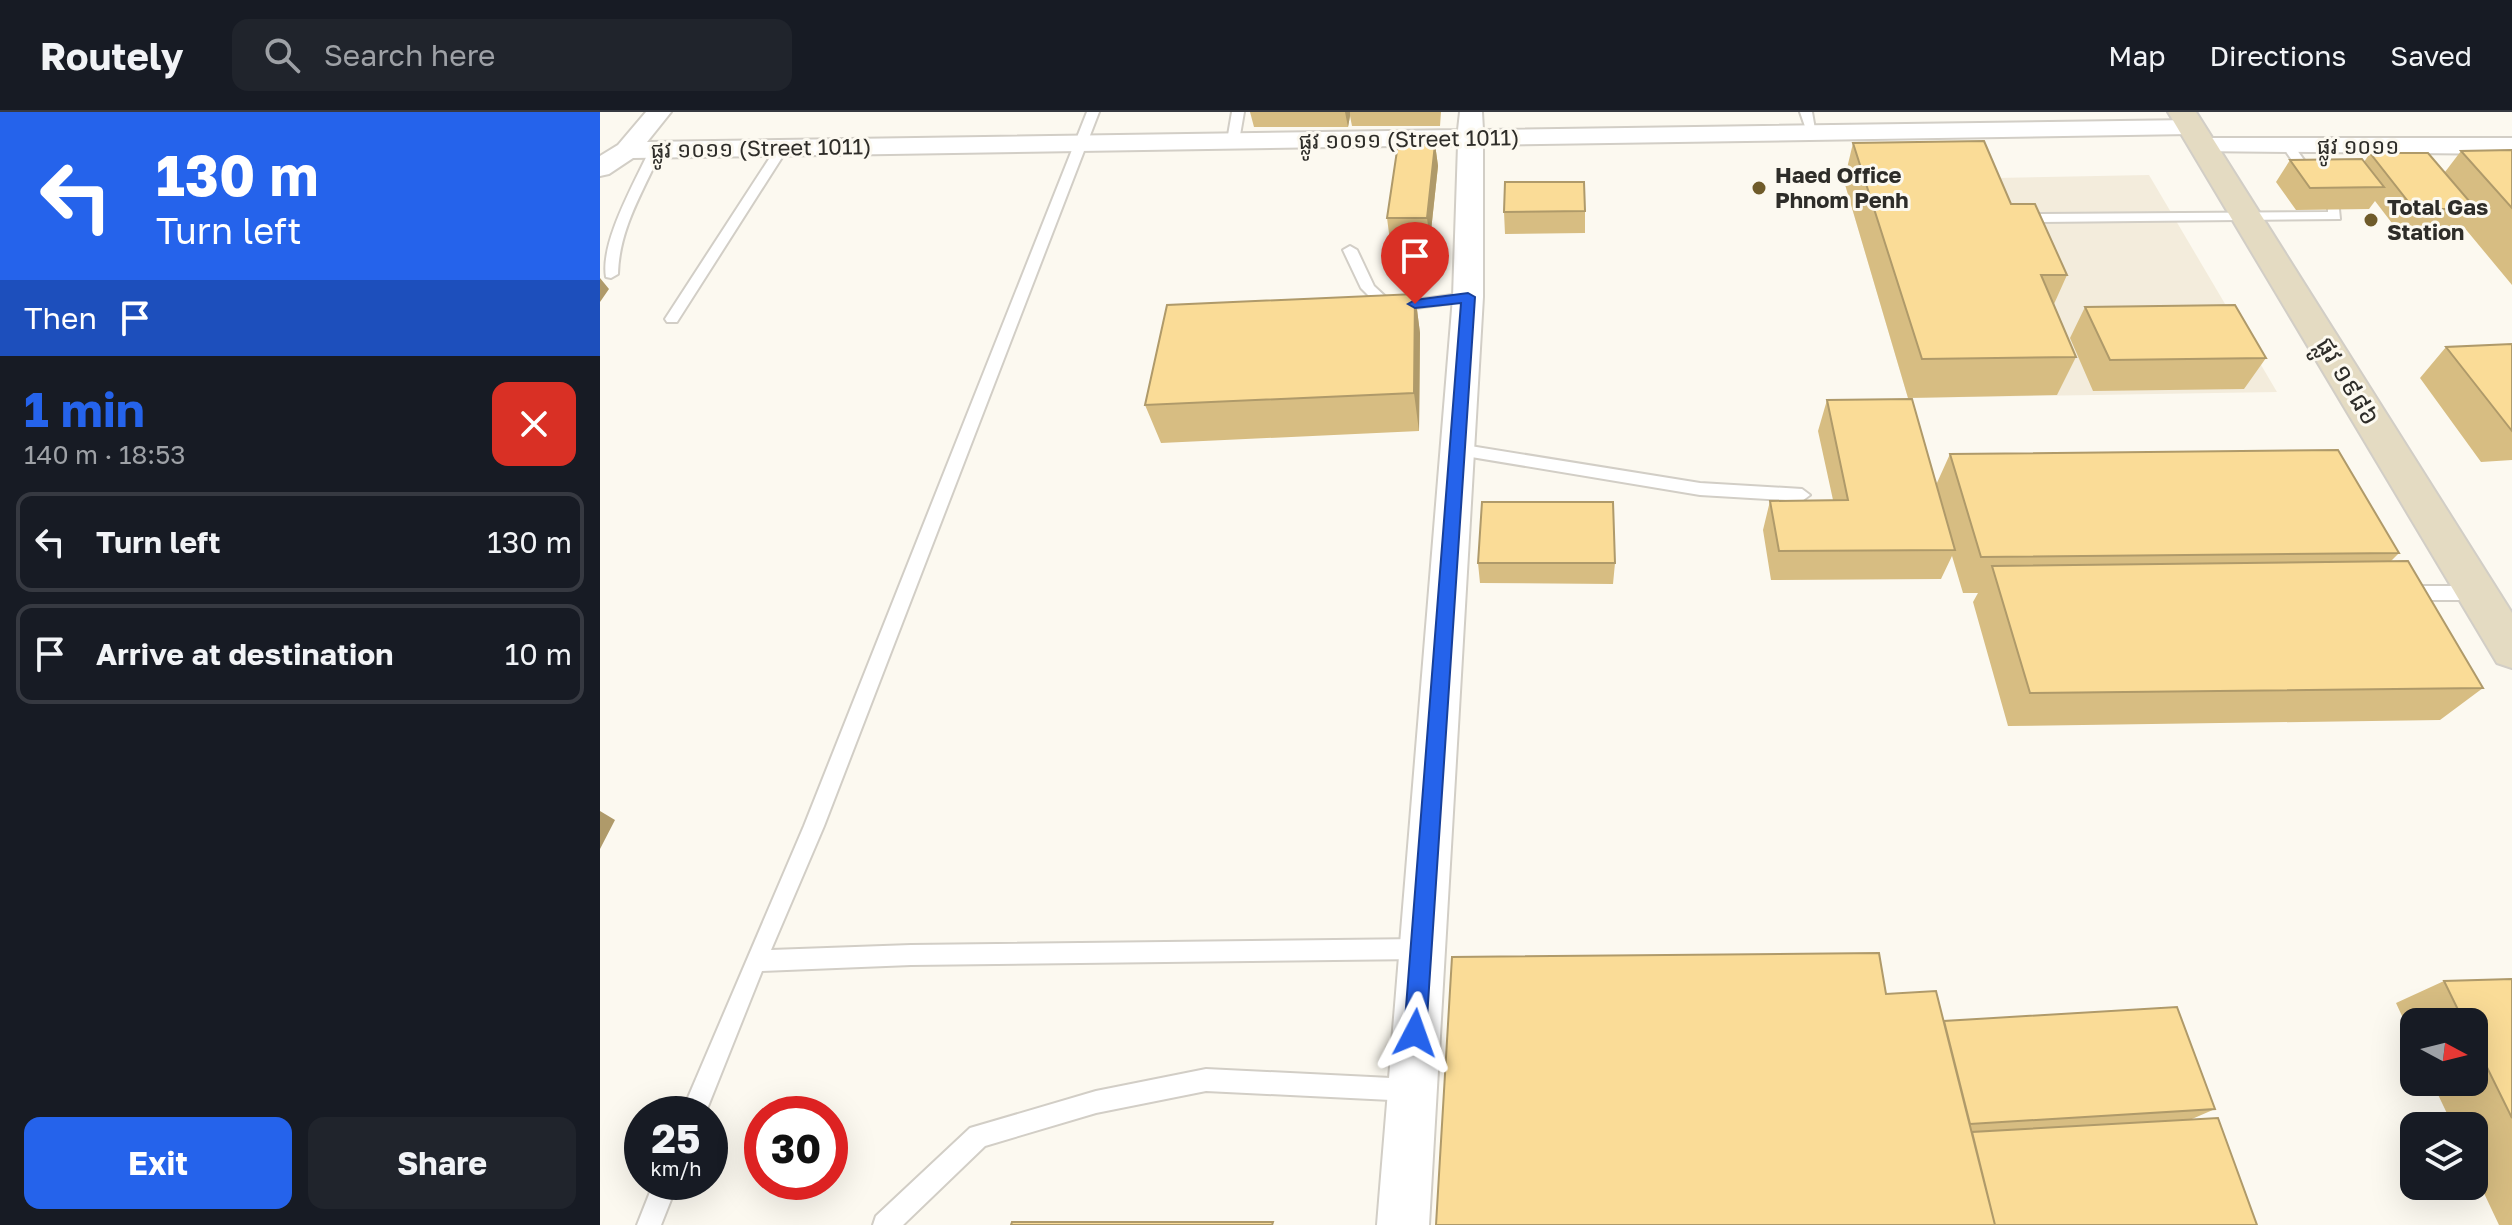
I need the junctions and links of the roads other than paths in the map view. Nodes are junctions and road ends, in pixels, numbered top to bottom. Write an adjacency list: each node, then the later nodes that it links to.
1 (659, 112): 13 (street)
2 (1093, 112): 8 (lane)
3 (1238, 112): 7 (lane)
4 (1809, 122): 5 (street, ផ្លូវ ១០១១ (Street 1011)); 6 (street, ផ្លូវ ១០១១ (Street 1011))
5 (1471, 125): 7 (street, ផ្លូវ ១០១១ (Street 1011)); 21 (street)
6 (2192, 128): 9 (street, ផ្លូវ ១០១១); 17 (main road, ផ្លូវ ១៩៨៦)
7 (1233, 141): 8 (street, ផ្លូវ ១០១១ (Street 1011))
8 (1082, 143): 11 (street, ផ្លូវ ១០១១ (Street 1011)); 29 (lane)
9 (2288, 146): 10 (street, ផ្លូវ ១០១១); 15 (lane)
10 (2512, 146)
11 (782, 148): 12 (street, ផ្លូវ ១០១១ (Street 1011)); 22 (lane)
12 (656, 149): 13 (street, ផ្លូវ ១០១១ (Street 1011)); 20 (lane)
13 (627, 150): 14 (street)
14 (600, 168)
15 (2313, 182)
16 (2333, 209): 17 (lane)
17 (2248, 216): 18 (lane); 26 (main road, ផ្លូវ ១៩៨៦)
18 (2041, 218)
19 (1350, 250): 21 (lane)
20 (611, 274)
21 (1468, 297): 23 (street)
22 (672, 319)
23 (1458, 450): 24 (lane); 28 (street)
24 (1802, 495)
25 (2381, 593): 26 (lane)
26 (2476, 593): 27 (main road, ផ្លូវ ១៩៨៦)
27 (2512, 650)
28 (1421, 949): 29 (lane); 30 (street)
29 (755, 961): 31 (lane)
30 (1411, 1090): 34 (lane); 35 (street)
31 (700, 1096)
32 (659, 1200): 33 (lane)
33 (649, 1225)
34 (885, 1225)
35 (1403, 1225)

